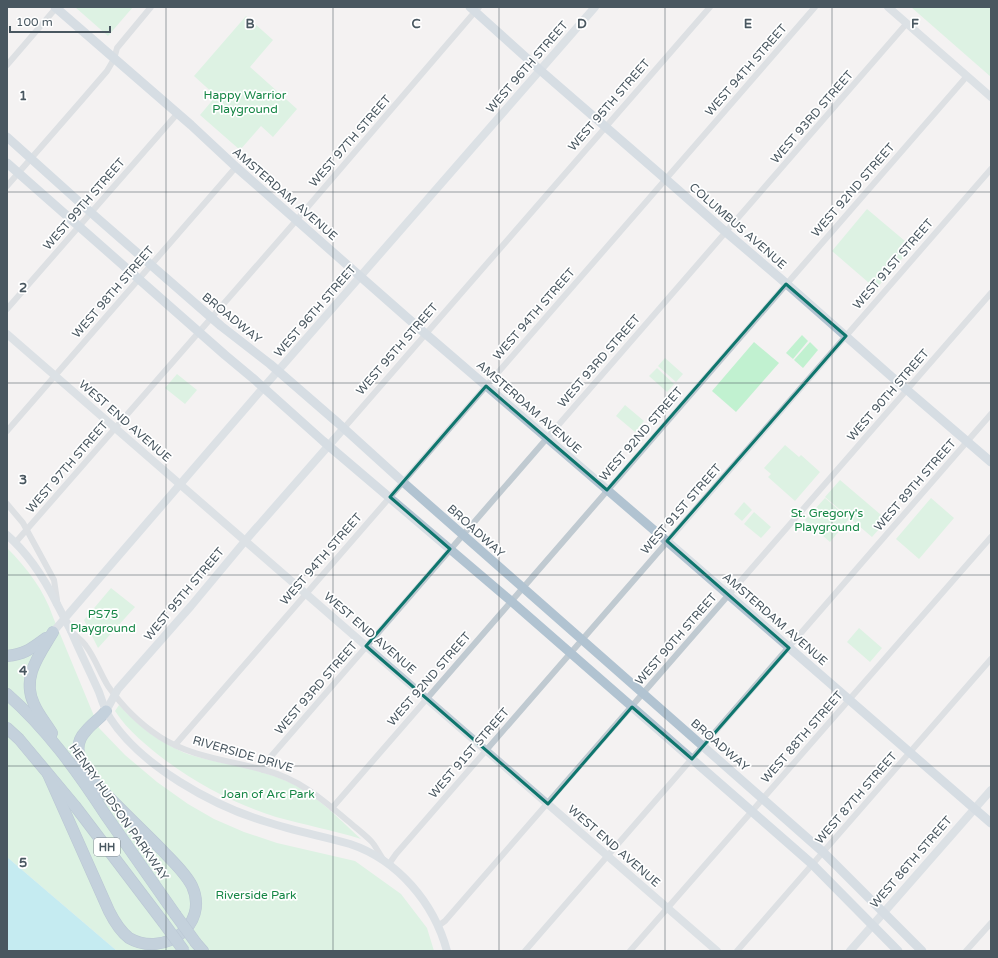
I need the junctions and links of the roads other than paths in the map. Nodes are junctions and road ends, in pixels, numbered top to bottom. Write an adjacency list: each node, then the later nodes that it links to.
1 (151, 7): 9 (street)
2 (595, 7): 11 (main road, WEST 96TH STREET)
3 (710, 7): 15 (street, WEST 95TH STREET)
4 (816, 7): 22 (street, WEST 94TH STREET)
5 (888, 7): 8 (main road)
6 (55, 8): 9 (main road, AMSTERDAM AVENUE); 10 (street)
7 (475, 9): 11 (main road, COLUMBUS AVENUE); 25 (street, WEST 97TH STREET)
8 (907, 23): 12 (main road); 27 (street, WEST 93RD STREET)
9 (114, 59): 14 (main road, AMSTERDAM AVENUE); 17 (street)
10 (7, 65)
11 (540, 70): 15 (main road, COLUMBUS AVENUE); 29 (main road, WEST 96TH STREET)
12 (967, 76): 13 (main road); 31 (street, WEST 92ND STREET)
13 (991, 97)
14 (177, 114): 19 (main road, AMSTERDAM AVENUE); 24 (street, WEST 99TH STREET)
15 (606, 127): 22 (main road, COLUMBUS AVENUE); 37 (street, WEST 95TH STREET)
16 (7, 138): 17 (main road, BROADWAY)
17 (31, 159): 21 (street); 24 (main road, BROADWAY)
18 (7, 163): 21 (main road)
19 (236, 168): 25 (main road, AMSTERDAM AVENUE); 28 (street, WEST 98TH STREET)
20 (991, 169): 38 (street, WEST 91ST STREET)
21 (18, 173): 23 (street); 26 (main road)
22 (665, 179): 27 (main road, COLUMBUS AVENUE); 41 (street, WEST 94TH STREET)
23 (7, 186)
24 (91, 212): 26 (street, WEST 99TH STREET); 28 (main road, BROADWAY)
25 (297, 220): 29 (main road, AMSTERDAM AVENUE); 34 (street, WEST 97TH STREET)
26 (79, 226): 30 (main road); 33 (street, WEST 99TH STREET)
27 (726, 233): 31 (main road, COLUMBUS AVENUE); 48 (street, WEST 93RD STREET)
28 (152, 265): 30 (street, WEST 98TH STREET); 34 (main road, BROADWAY)
29 (361, 276): 37 (main road, AMSTERDAM AVENUE); 39 (main road, WEST 96TH STREET)
30 (139, 279): 35 (main road); 40 (street, WEST 98TH STREET)
31 (786, 284): 38 (main road, COLUMBUS AVENUE); 54 (street, WEST 92ND STREET)
32 (991, 293): 43 (street, WEST 90TH STREET)
33 (7, 309)
34 (211, 317): 35 (street, WEST 97TH STREET); 39 (main road, BROADWAY)
35 (199, 332): 42 (main road); 45 (street, WEST 97TH STREET)
36 (7, 334): 40 (main road, WEST END AVENUE)
37 (426, 334): 41 (main road, AMSTERDAM AVENUE); 46 (street, WEST 95TH STREET)
38 (846, 336): 43 (main road, COLUMBUS AVENUE); 62 (street, WEST 91ST STREET)
39 (278, 371): 42 (main road, WEST 96TH STREET); 46 (main road, BROADWAY)
40 (56, 376): 45 (main road, WEST END AVENUE); 47 (street, WEST 98TH STREET)
41 (486, 386): 48 (main road, AMSTERDAM AVENUE); 52 (street, WEST 94TH STREET)
42 (263, 388): 50 (main road); 53 (main road, WEST 96TH STREET)
43 (907, 390): 49 (main road, COLUMBUS AVENUE); 67 (street, WEST 90TH STREET)
44 (991, 414): 49 (street, WEST 89TH STREET)
45 (115, 428): 53 (main road, WEST END AVENUE); 57 (street, WEST 97TH STREET)
46 (344, 428): 50 (main road, WEST 95TH STREET); 52 (main road, BROADWAY)
47 (7, 431)
48 (547, 438): 54 (main road, AMSTERDAM AVENUE); 59 (street, WEST 93RD STREET)
49 (968, 442): 51 (main road, COLUMBUS AVENUE); 74 (street, WEST 89TH STREET)
50 (329, 446): 55 (main road); 61 (main road, WEST 95TH STREET)
51 (991, 462)
52 (403, 482): 55 (street, WEST 94TH STREET); 59 (main road, BROADWAY)
53 (181, 485): 61 (main road, WEST END AVENUE); 70 (main road, WEST 96TH STREET)
54 (607, 490): 62 (main road, AMSTERDAM AVENUE); 65 (street, WEST 92ND STREET)
55 (390, 497): 64 (main road); 66 (street, WEST 94TH STREET)
56 (7, 504): 57 (street, RIVERSIDE DRIVE)
57 (27, 530): 63 (street, WEST 97TH STREET); 69 (street, RIVERSIDE DRIVE)
58 (7, 535): 63 (main road, RIVERSIDE DRIVE)
59 (463, 535): 64 (street, WEST 93RD STREET); 65 (main road, BROADWAY)
60 (991, 537): 82 (street, WEST 88TH STREET)
61 (245, 541): 66 (main road, WEST END AVENUE); 79 (main road, WEST 95TH STREET)
62 (667, 542): 67 (main road, AMSTERDAM AVENUE); 72 (street, WEST 91ST STREET)
63 (15, 543): 69 (main road, RIVERSIDE DRIVE)
64 (450, 549): 68 (main road); 73 (street, WEST 93RD STREET)
65 (523, 588): 68 (street, WEST 92ND STREET); 72 (main road, BROADWAY)
66 (306, 594): 73 (main road, WEST END AVENUE); 86 (street, WEST 94TH STREET)
67 (729, 595): 74 (main road, AMSTERDAM AVENUE); 80 (street, WEST 90TH STREET)
68 (511, 601): 75 (main road); 81 (street, WEST 92ND STREET)
69 (57, 604): 71 (main road, RIVERSIDE DRIVE, bridge)
70 (53, 632): 76 (highway); 91 (highway)
71 (71, 632): 79 (street, RIVERSIDE DRIVE); 84 (main road, RIVERSIDE DRIVE)
72 (582, 640): 75 (street, WEST 91ST STREET); 80 (main road, BROADWAY)
73 (366, 646): 81 (main road, WEST END AVENUE); 92 (street, WEST 93RD STREET)
74 (789, 648): 82 (main road, AMSTERDAM AVENUE); 87 (street, WEST 89TH STREET)
75 (571, 653): 83 (main road); 88 (street, WEST 91ST STREET)
76 (7, 656)
77 (991, 658): 89 (street, WEST 87TH STREET)
78 (7, 694): 91 (highway, HENRY HUDSON PARKWAY / HH)
79 (115, 694): 84 (main road, WEST 95TH STREET); 86 (street, RIVERSIDE DRIVE)
80 (643, 694): 83 (street, WEST 90TH STREET); 87 (main road, BROADWAY)
81 (427, 699): 88 (main road, WEST END AVENUE); 97 (street, WEST 92ND STREET)
82 (849, 700): 89 (main road, AMSTERDAM AVENUE); 95 (street, WEST 88TH STREET)
83 (632, 707): 90 (main road); 96 (street, WEST 90TH STREET)
84 (106, 711): 93 (highway); 103 (main road, RIVERSIDE DRIVE)
85 (7, 728): 93 (highway, HH)
86 (175, 745): 92 (street, RIVERSIDE DRIVE)
87 (703, 746): 90 (street, WEST 89TH STREET); 95 (main road, BROADWAY)
88 (486, 750): 96 (main road, WEST END AVENUE); 103 (street, WEST 91ST STREET)
89 (910, 752): 98 (main road, AMSTERDAM AVENUE); 101 (street, WEST 87TH STREET)
90 (692, 759): 99 (main road); 102 (street, WEST 89TH STREET)
91 (72, 766): 110 (highway, HENRY HUDSON PARKWAY / HH, bridge)
92 (263, 770): 97 (street, RIVERSIDE DRIVE)
93 (48, 774): 111 (highway, HH, bridge)
94 (991, 790): 98 (main road, WEST 86TH STREET)
95 (763, 799): 99 (street, WEST 88TH STREET); 101 (main road, BROADWAY)
96 (548, 804): 102 (main road, WEST END AVENUE); 109 (street, WEST 90TH STREET)
97 (332, 808): 103 (street, RIVERSIDE DRIVE)
98 (974, 809): 100 (main road, AMSTERDAM AVENUE); 106 (main road, WEST 86TH STREET)
99 (752, 811): 104 (main road); 105 (street, WEST 88TH STREET)
100 (991, 823)
101 (823, 852): 104 (street, WEST 87TH STREET); 106 (main road, BROADWAY)
102 (607, 855): 105 (main road, WEST END AVENUE); 113 (street, WEST 89TH STREET)
103 (386, 862): 109 (main road, RIVERSIDE DRIVE)
104 (812, 864): 108 (main road); 116 (street, WEST 87TH STREET)
105 (668, 908): 114 (street, WEST 88TH STREET); 115 (main road, WEST END AVENUE)
106 (884, 912): 108 (main road, WEST 86TH STREET); 119 (main road, BROADWAY)
107 (991, 923): 120 (street)
108 (873, 925): 117 (main road, WEST 86TH STREET); 118 (main road)
109 (438, 926): 112 (main road, RIVERSIDE DRIVE)
110 (200, 947)
111 (184, 951)
112 (448, 951)
113 (525, 951)
114 (630, 951)
115 (717, 951)
116 (737, 951)
117 (850, 951)
118 (898, 951)
119 (922, 951)
120 (966, 951)

